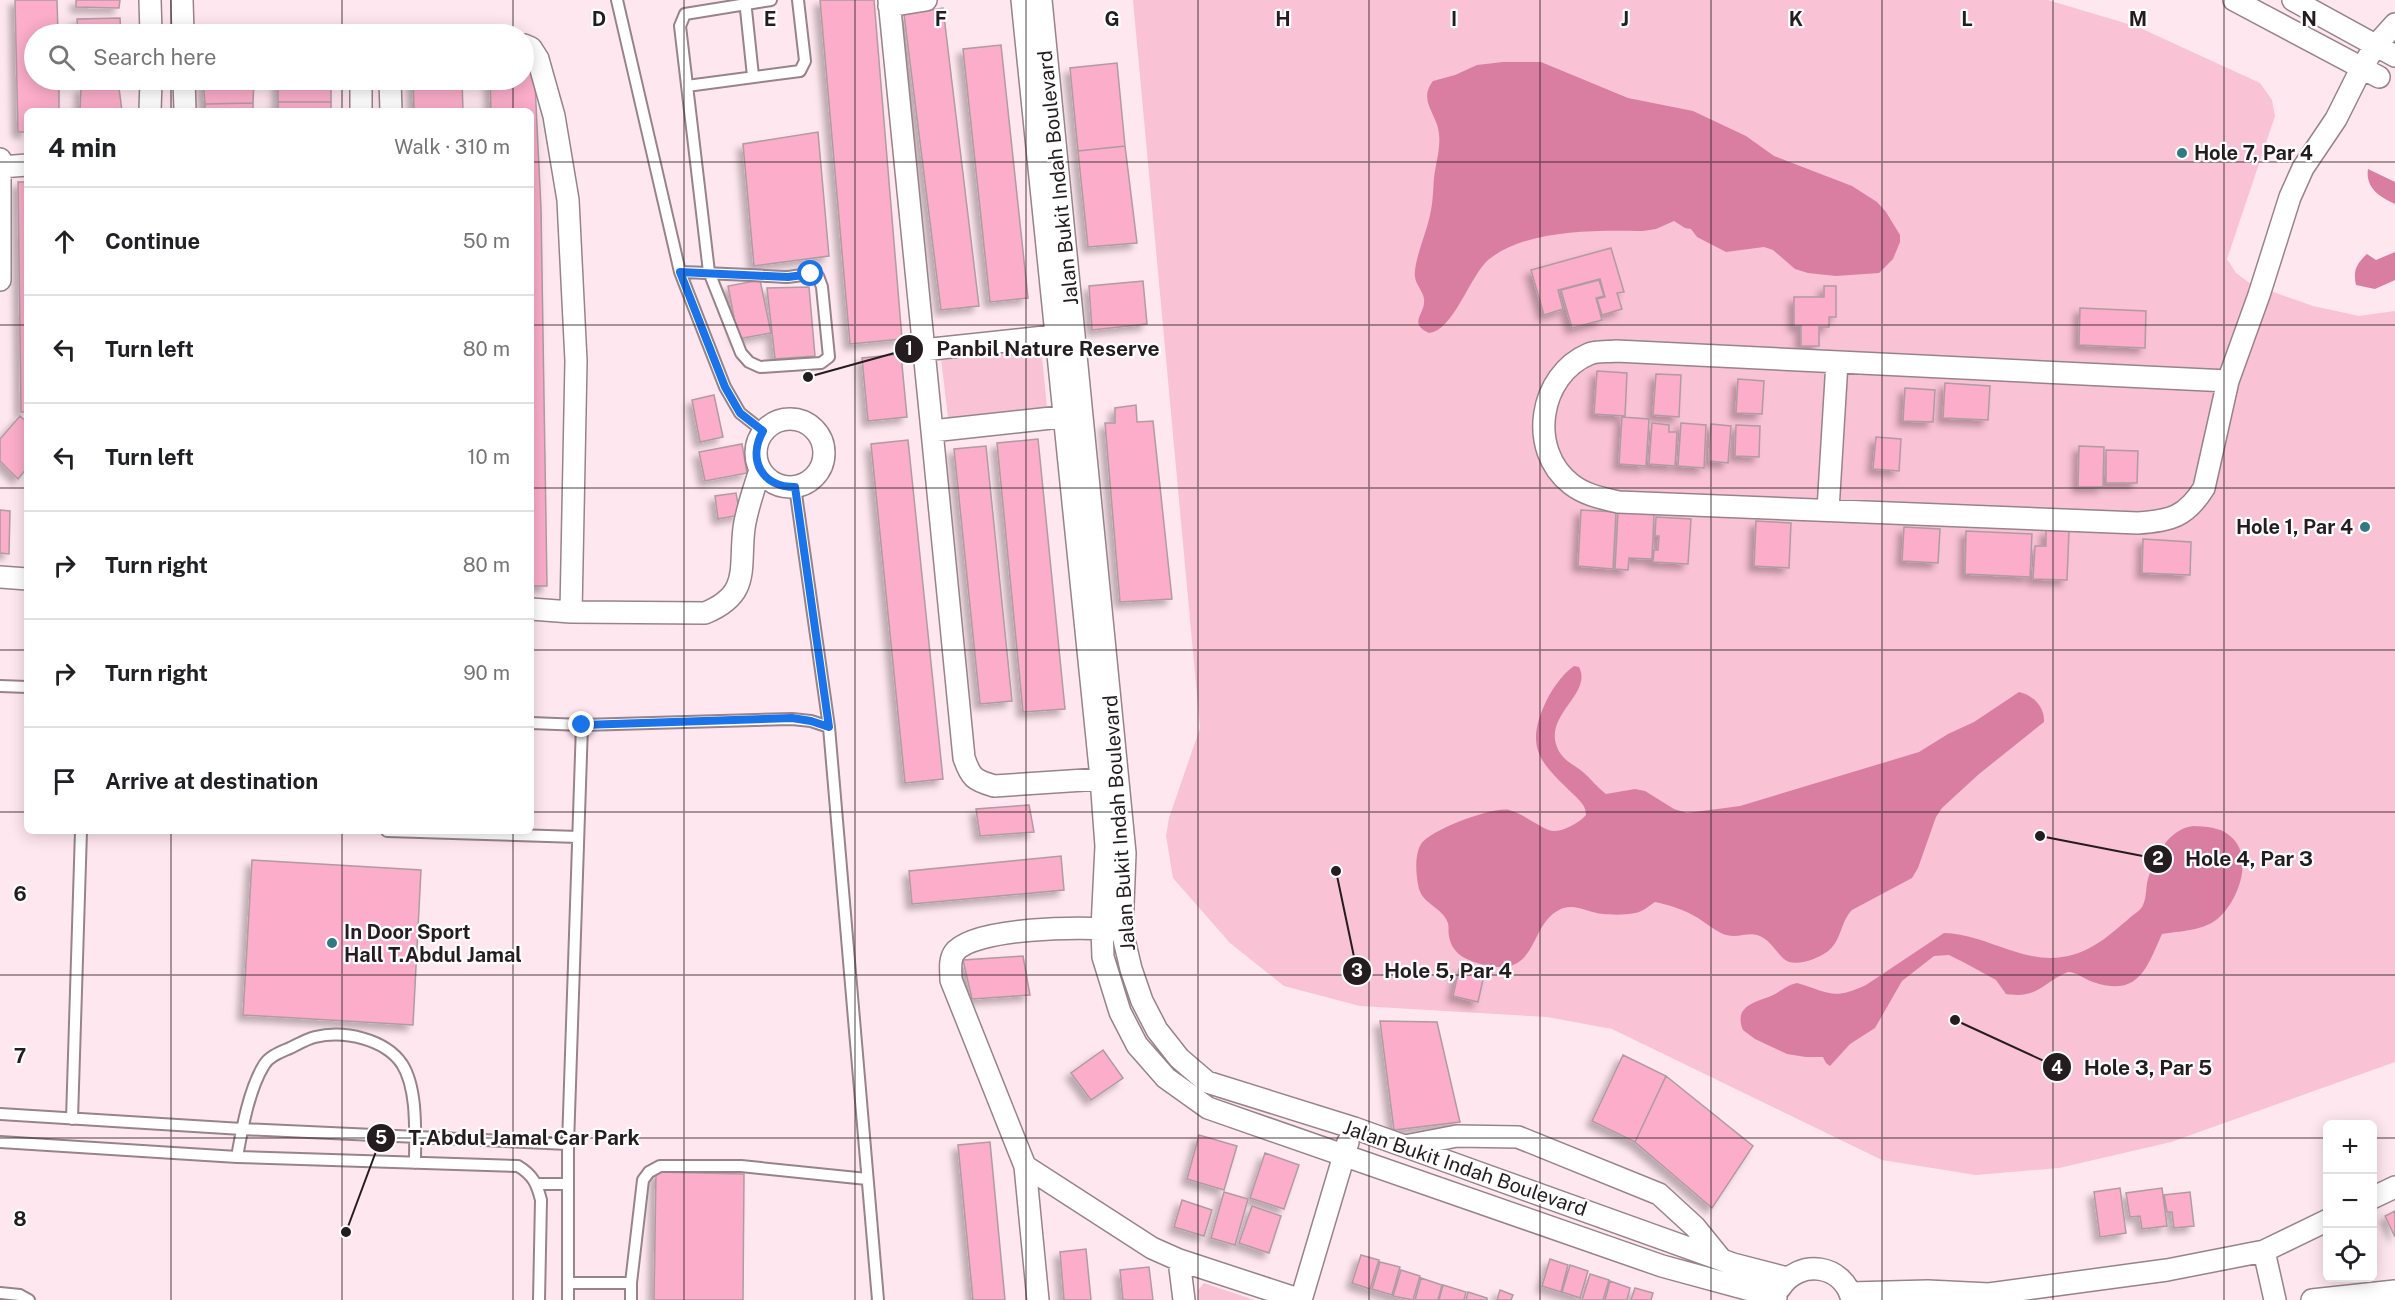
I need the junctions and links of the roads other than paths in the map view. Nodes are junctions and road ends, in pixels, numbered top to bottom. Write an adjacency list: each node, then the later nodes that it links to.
1 (150, 0): 13 (street)
2 (182, 0): 14 (street)
3 (617, 0): 33 (lane)
4 (771, 0): 11 (lane)
5 (798, 0): 20 (lane)
6 (926, 0): 12 (street)
7 (1022, 0): 36 (street)
8 (1041, 0): 36 (street, Jalan Bukit Indah Boulevard)
9 (2234, 0): 19 (street)
10 (2293, 0): 16 (street)
11 (745, 2): 20 (lane); 21 (lane)
12 (889, 3): 37 (street)
13 (151, 24)
14 (183, 24)
15 (2395, 24): 16 (street)
16 (2376, 45): 18 (street); 19 (street)
17 (534, 53): 49 (street)
18 (2395, 57): 19 (street)
19 (2370, 72): 39 (street)
20 (753, 76): 21 (lane)
21 (687, 86): 34 (lane)
22 (151, 90): 26 (street)
23 (184, 90): 27 (street)
24 (360, 90): 28 (street)
25 (390, 90): 29 (street)
26 (150, 108)
27 (184, 108)
28 (361, 108)
29 (391, 108)
30 (0, 159): 32 (street)
31 (24, 165): 32 (street)
32 (1, 167): 35 (street)
33 (680, 272): 34 (lane); 41 (lane)
34 (709, 272): 34 (lane)
35 (0, 280)
36 (1065, 334): 37 (street); 40 (street)
37 (923, 350): 42 (street)
38 (1837, 362): 39 (street); 45 (street); 45 (street)
39 (2228, 381): 45 (street)
40 (1073, 415): 42 (street); 55 (street)
41 (763, 431): 43 (street); 44 (street)
42 (932, 431): 55 (street)
43 (760, 470): 44 (street); 49 (street)
44 (795, 487): 54 (lane)
45 (1828, 510)
46 (0, 577): 47 (street)
47 (24, 579)
48 (534, 609): 49 (street)
49 (571, 612)
50 (0, 686): 51 (lane)
51 (24, 687)
52 (534, 723): 53 (lane)
53 (582, 725): 54 (lane); 58 (lane)
54 (829, 727): 72 (lane)
55 (1109, 778): 59 (street)
56 (81, 834): 61 (lane)
57 (482, 834): 58 (lane)
58 (578, 837): 66 (lane)
59 (1112, 930): 62 (street, Jalan Bukit Indah Boulevard); 68 (street); 71 (street)
60 (0, 1114): 61 (lane)
61 (72, 1119): 63 (lane)
62 (1354, 1128): 67 (street, Jalan Bukit Indah Boulevard); 68 (street)
63 (242, 1129): 64 (lane); 64 (lane); 69 (lane)
64 (415, 1136): 66 (lane); 70 (lane)
65 (0, 1143): 69 (lane)
66 (568, 1144): 74 (lane)
67 (1405, 1146): 80 (street, Jalan Bukit Indah Boulevard); 80 (street)
68 (1343, 1154): 88 (street); 96 (street)
69 (237, 1157): 70 (lane)
70 (415, 1163): 73 (lane)
71 (1026, 1166): 79 (street); 94 (street)
72 (867, 1179): 83 (lane); 93 (lane)
73 (537, 1184): 74 (lane); 90 (lane)
74 (568, 1184): 82 (lane)
75 (2395, 1187): 76 (street)
76 (2377, 1196)
77 (2323, 1222): 78 (street)
78 (2264, 1251): 87 (street); 97 (street)
79 (1179, 1260): 95 (street); 96 (street)
80 (1721, 1260): 81 (street, Jalan Bukit Indah Boulevard)
81 (1787, 1278): 86 (street); 88 (street)
82 (568, 1283): 83 (lane); 91 (lane)
83 (631, 1283): 92 (lane)
84 (2395, 1291): 98 (street)
85 (0, 1293): 89 (lane)
86 (1851, 1297): 87 (street)
87 (1989, 1297)
88 (1776, 1299)
89 (29, 1300)
90 (538, 1300)
91 (568, 1300)
92 (631, 1300)
93 (878, 1300)
94 (1038, 1300)
95 (1184, 1300)
96 (1301, 1300)
97 (2275, 1300)
98 (2312, 1300)

